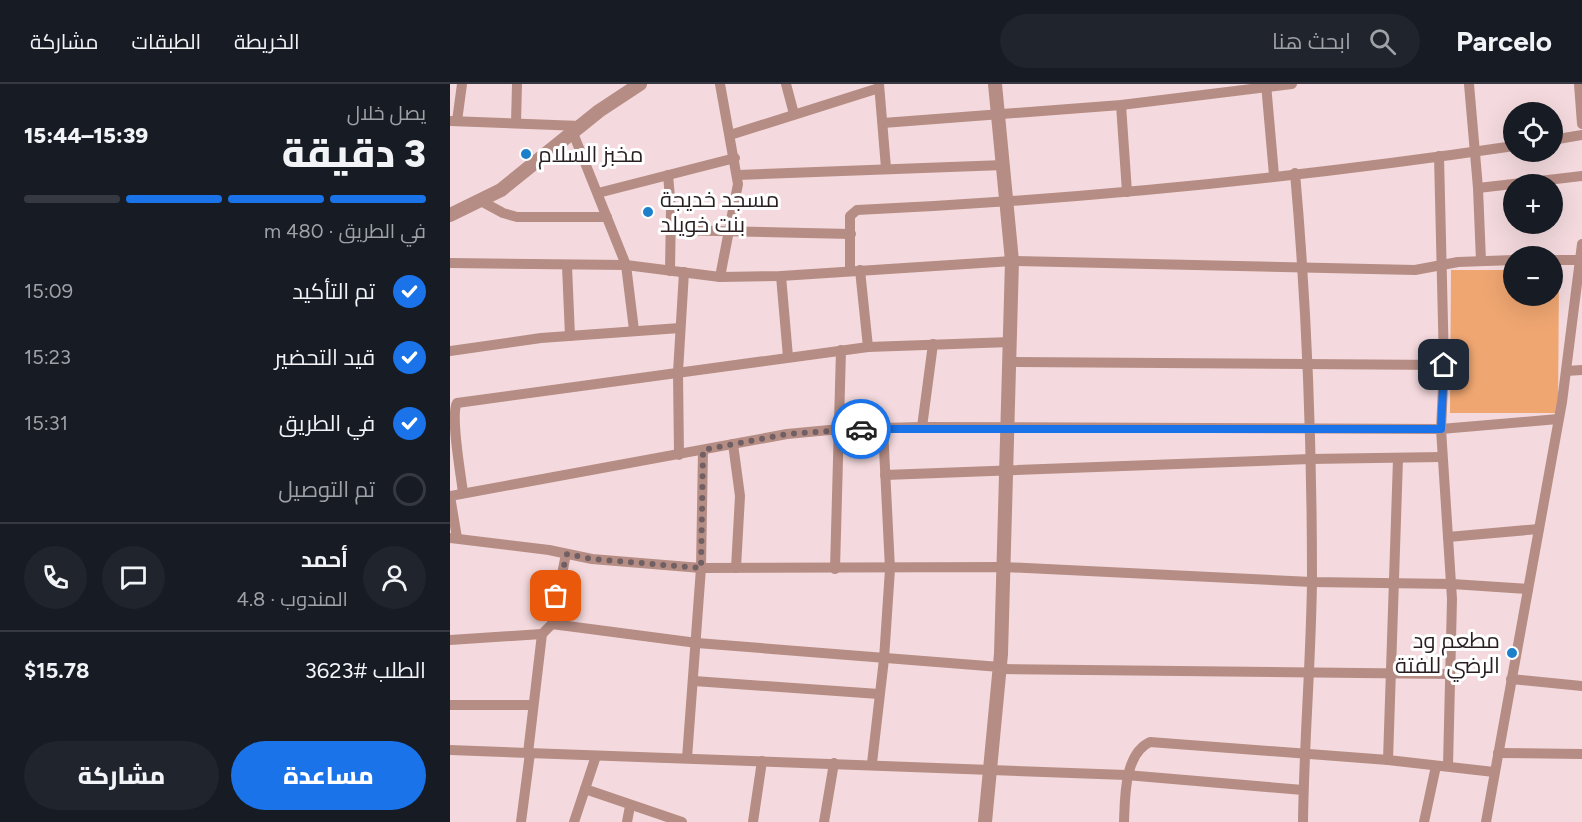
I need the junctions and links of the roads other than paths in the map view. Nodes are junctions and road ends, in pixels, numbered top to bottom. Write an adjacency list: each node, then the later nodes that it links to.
1 (462, 84): 15 (street)
2 (518, 84): 16 (street)
3 (640, 84): 19 (street)
4 (720, 84): 20 (street)
5 (786, 84): 14 (street)
6 (995, 84): 13 (street)
7 (1292, 84): 10 (street)
8 (1469, 84): 24 (street)
9 (1579, 84): 18 (street)
10 (1267, 85): 12 (street); 32 (street)
11 (879, 86): 14 (street); 17 (street)
12 (1121, 105): 13 (street); 35 (street)
13 (999, 112): 17 (street); 27 (street)
14 (794, 114): 20 (street)
15 (454, 121): 16 (street)
16 (516, 123): 19 (street)
17 (883, 123): 28 (street)
18 (1582, 124)
19 (577, 129): 36 (street); 37 (street)
20 (730, 135): 26 (street)
21 (1582, 135): 22 (street)
22 (1563, 138)
23 (1503, 147): 24 (street)
24 (1476, 151): 25 (street); 34 (street)
25 (1439, 156): 29 (street); 51 (street)
26 (735, 158): 30 (street); 31 (street)
27 (1004, 165): 28 (street); 38 (street)
28 (886, 168): 30 (street)
29 (1295, 173): 32 (street); 55 (street)
30 (738, 175): 42 (street)
31 (668, 176): 36 (street); 41 (street)
32 (1274, 176): 35 (street)
33 (1582, 176): 34 (street)
34 (1478, 188): 48 (street)
35 (1127, 192): 38 (street)
36 (598, 193): 40 (street)
37 (481, 201): 39 (street); 40 (street)
38 (1008, 203): 43 (street); 47 (street)
39 (450, 215)
40 (607, 217): 52 (street)
41 (671, 230): 42 (street); 56 (street)
42 (730, 232): 43 (street); 59 (street)
43 (851, 234): 54 (street)
44 (1582, 244): 46 (street)
45 (1563, 260): 46 (street)
46 (1579, 260): 73 (street)
47 (1012, 261): 54 (street); 55 (street); 63 (street)
48 (1481, 261): 49 (street); 51 (street)
49 (1503, 261)
50 (450, 263): 53 (street)
51 (1441, 264): 55 (street); 71 (street)
52 (626, 265): 53 (street); 56 (street); 61 (street)
53 (567, 266): 62 (street)
54 (855, 270): 58 (street); 65 (street)
55 (1304, 270): 70 (street)
56 (670, 271): 57 (street)
57 (684, 272): 59 (street); 60 (street)
58 (781, 276): 59 (street); 68 (street)
59 (720, 277)
60 (680, 328): 61 (street); 74 (street)
61 (634, 330): 62 (street)
62 (570, 336): 67 (street)
63 (1011, 342): 64 (street); 69 (street)
64 (933, 344): 65 (street); 76 (street)
65 (868, 347): 66 (street)
66 (841, 350): 68 (street); 79 (street)
67 (450, 351)
68 (788, 357): 74 (street)
69 (1010, 362): 70 (street); 78 (street)
70 (1308, 365): 71 (street); 81 (street)
71 (1444, 365): 80 (street)
72 (1582, 370): 73 (street)
73 (1566, 371): 75 (street)
74 (678, 372): 82 (street); 85 (street)
75 (1558, 419): 80 (street); 93 (street)
76 (922, 427): 77 (street); 78 (street)
77 (883, 428): 79 (street); 90 (street)
78 (1007, 428): 81 (street); 89 (street)
79 (840, 429): 83 (street); 100 (street)
80 (1441, 429): 81 (street); 86 (street)
81 (1310, 430): 87 (street)
82 (453, 431): 91 (street)
83 (734, 444): 84 (street); 99 (street)
84 (703, 450): 85 (street); 98 (street)
85 (679, 455): 91 (street)
86 (1442, 457): 88 (street); 94 (street)
87 (1310, 459): 88 (street); 89 (street); 102 (street)
88 (1398, 459): 103 (street)
89 (1005, 472): 90 (street); 97 (street)
90 (885, 475): 101 (street)
91 (463, 493): 92 (street)
92 (450, 496): 95 (street)
93 (1539, 529): 94 (street); 105 (street)
94 (1448, 537): 104 (street)
95 (454, 538): 96 (street)
96 (567, 554): 98 (street); 106 (street)
97 (1004, 567): 101 (street); 102 (street); 111 (street)
98 (701, 568): 99 (street); 109 (street)
99 (736, 568): 100 (street)
100 (836, 569): 101 (street)
101 (890, 569): 110 (street)
102 (1312, 582): 103 (street); 112 (street)
103 (1394, 583): 104 (street); 114 (street)
104 (1452, 584): 105 (street); 113 (street)
105 (1528, 589): 115 (street)
106 (552, 624): 107 (street); 109 (street)
107 (542, 634): 108 (street); 120 (street)
108 (450, 640)
109 (697, 643): 110 (street); 116 (street)
110 (885, 659): 111 (street); 118 (street)
111 (1000, 668): 112 (street); 133 (street)
112 (1309, 671): 114 (street); 124 (street)
113 (1450, 674): 114 (street); 132 (street)
114 (1392, 675): 128 (street)
115 (1511, 679): 117 (street); 123 (street)
116 (694, 681): 118 (street); 127 (street)
117 (1582, 686)
118 (879, 694): 131 (street)
119 (450, 705): 120 (street)
120 (533, 705): 122 (street)
121 (450, 750): 122 (street)
122 (529, 753): 126 (street); 139 (street)
123 (1497, 753): 125 (street); 134 (street)
124 (1305, 754): 128 (street); 135 (street); 137 (street)
125 (1582, 754)
126 (596, 756): 127 (street); 136 (street)
127 (687, 758): 129 (street)
128 (1388, 760): 132 (street)
129 (762, 761): 130 (street); 143 (street)
130 (834, 764): 131 (street); 144 (street)
131 (872, 764): 133 (street)
132 (1442, 766): 134 (street); 149 (street)
133 (992, 769): 135 (street); 146 (street)
134 (1494, 772): 150 (street)
135 (1126, 775): 137 (street); 147 (street)
136 (585, 789): 138 (street); 140 (street)
137 (1303, 790): 148 (street)
138 (630, 806): 141 (street); 142 (street)
139 (521, 822)
140 (574, 822)
141 (627, 822)
142 (682, 822)
143 (753, 822)
144 (824, 822): 145 (street)
145 (830, 822)
146 (985, 822)
147 (1124, 822)
148 (1303, 822)
149 (1424, 822)
150 (1486, 822)

